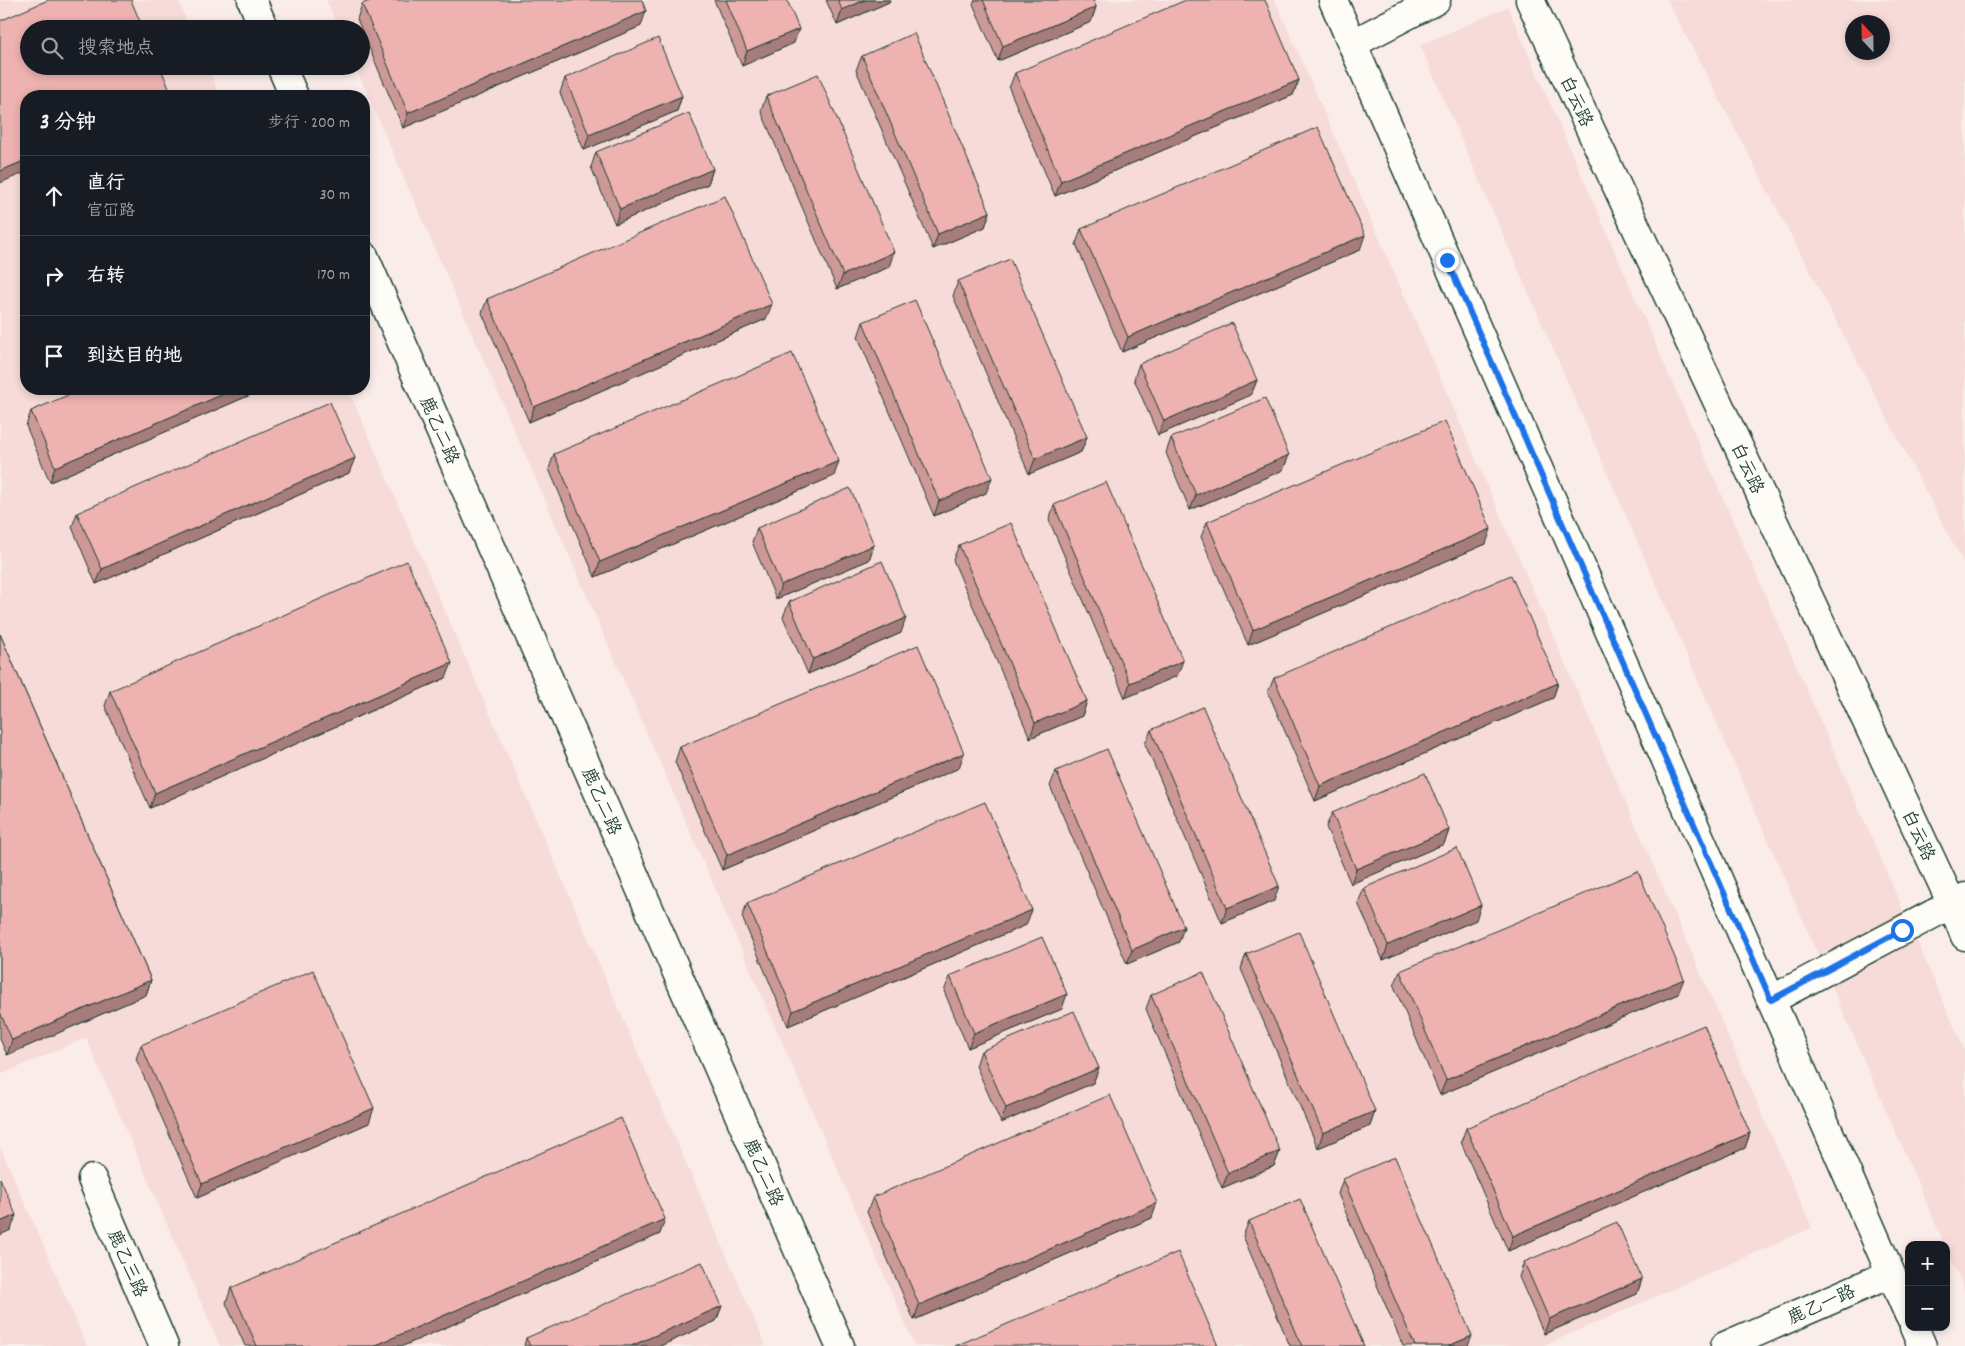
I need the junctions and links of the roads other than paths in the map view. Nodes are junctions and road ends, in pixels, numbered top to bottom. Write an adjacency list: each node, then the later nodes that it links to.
1 (252, 0): 5 (street)
2 (1333, 0): 6 (street)
3 (1436, 0): 6 (street)
4 (1530, 0): 10 (street, 白云路)
5 (260, 20)
6 (1352, 44): 12 (street)
7 (285, 75): 8 (street)
8 (291, 90)
9 (370, 270): 18 (street, 鹿乙二路)
10 (1958, 900): 11 (street, 白云路); 12 (street)
11 (1965, 936)
12 (1771, 1000): 14 (street)
13 (92, 1179): 17 (street, 鹿乙三路)
14 (1890, 1274): 15 (street); 19 (street, 鹿乙一路)
15 (1905, 1306)
16 (1916, 1331): 20 (street)
17 (164, 1346)
18 (840, 1346)
19 (1724, 1346)
20 (1922, 1346)

